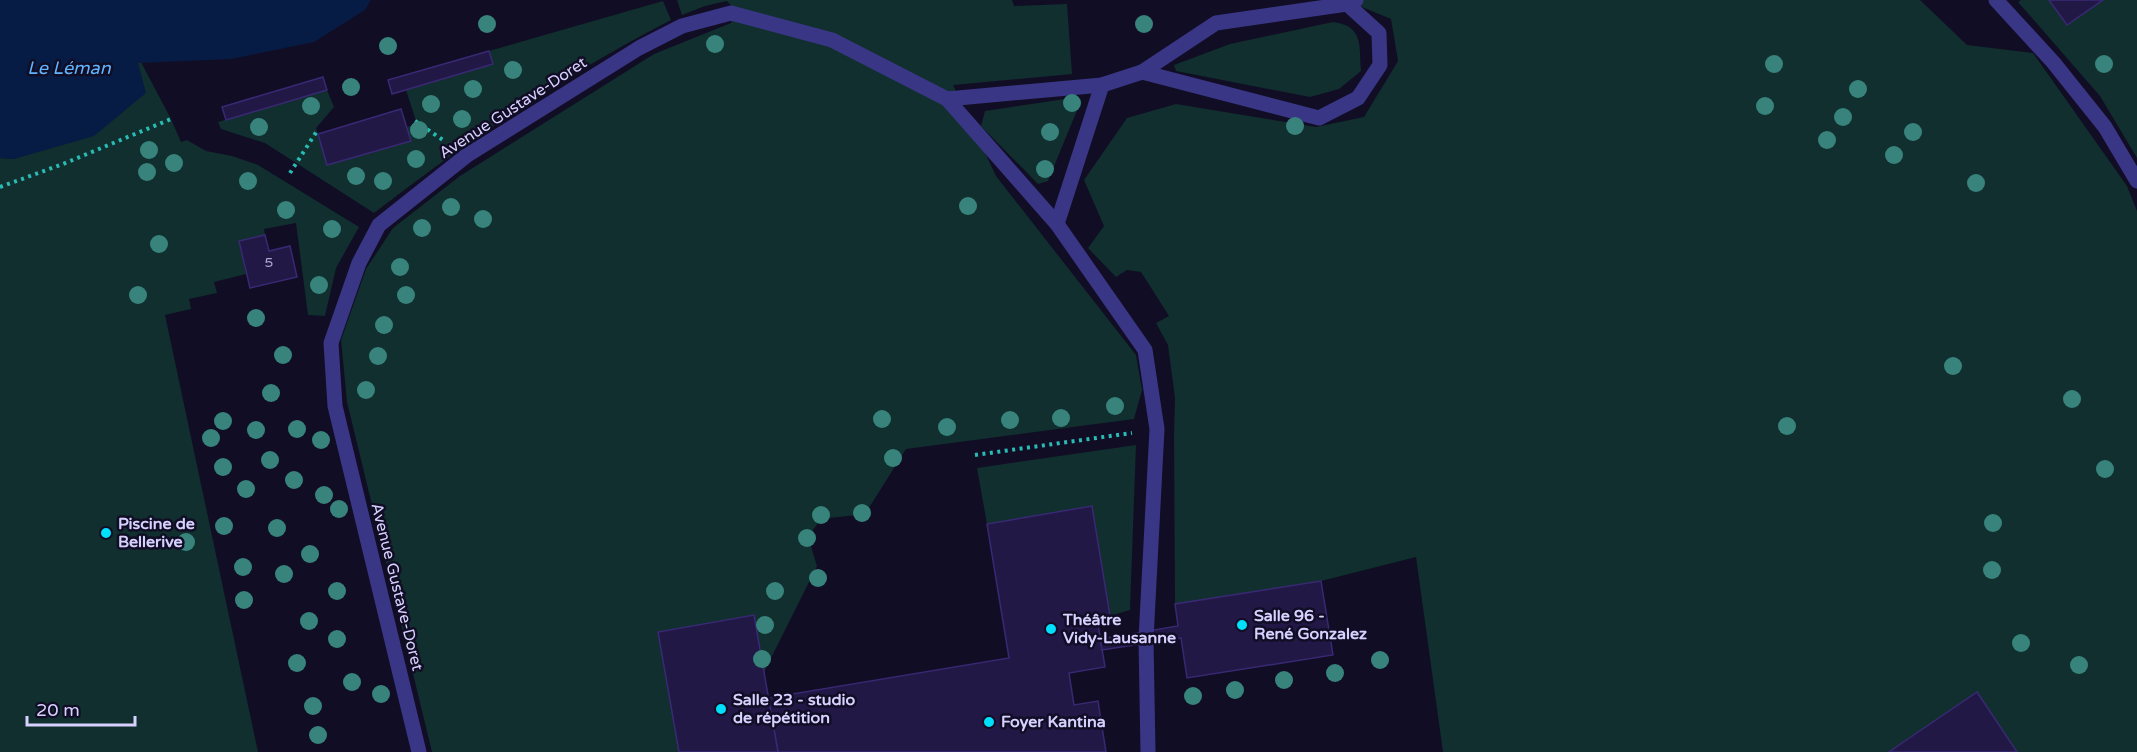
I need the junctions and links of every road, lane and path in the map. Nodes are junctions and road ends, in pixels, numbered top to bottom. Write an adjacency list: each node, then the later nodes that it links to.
1 (1351, 2): 3 (street); 3 (street)
2 (2002, 5): 11 (street)
3 (1142, 72): 4 (street)
4 (1102, 85): 5 (street); 13 (street)
5 (947, 99): 9 (street, Avenue Gustave-Doret); 13 (street)
6 (171, 119): 12 (path)
7 (416, 121): 9 (path)
8 (317, 131): 10 (path)
9 (466, 156): 16 (street, Avenue Gustave-Doret)
10 (290, 173)
11 (2137, 181)
12 (0, 188)
13 (1057, 225): 14 (street)
14 (1157, 429): 15 (path); 17 (street)
15 (975, 455)
16 (419, 752)
17 (1148, 752)

